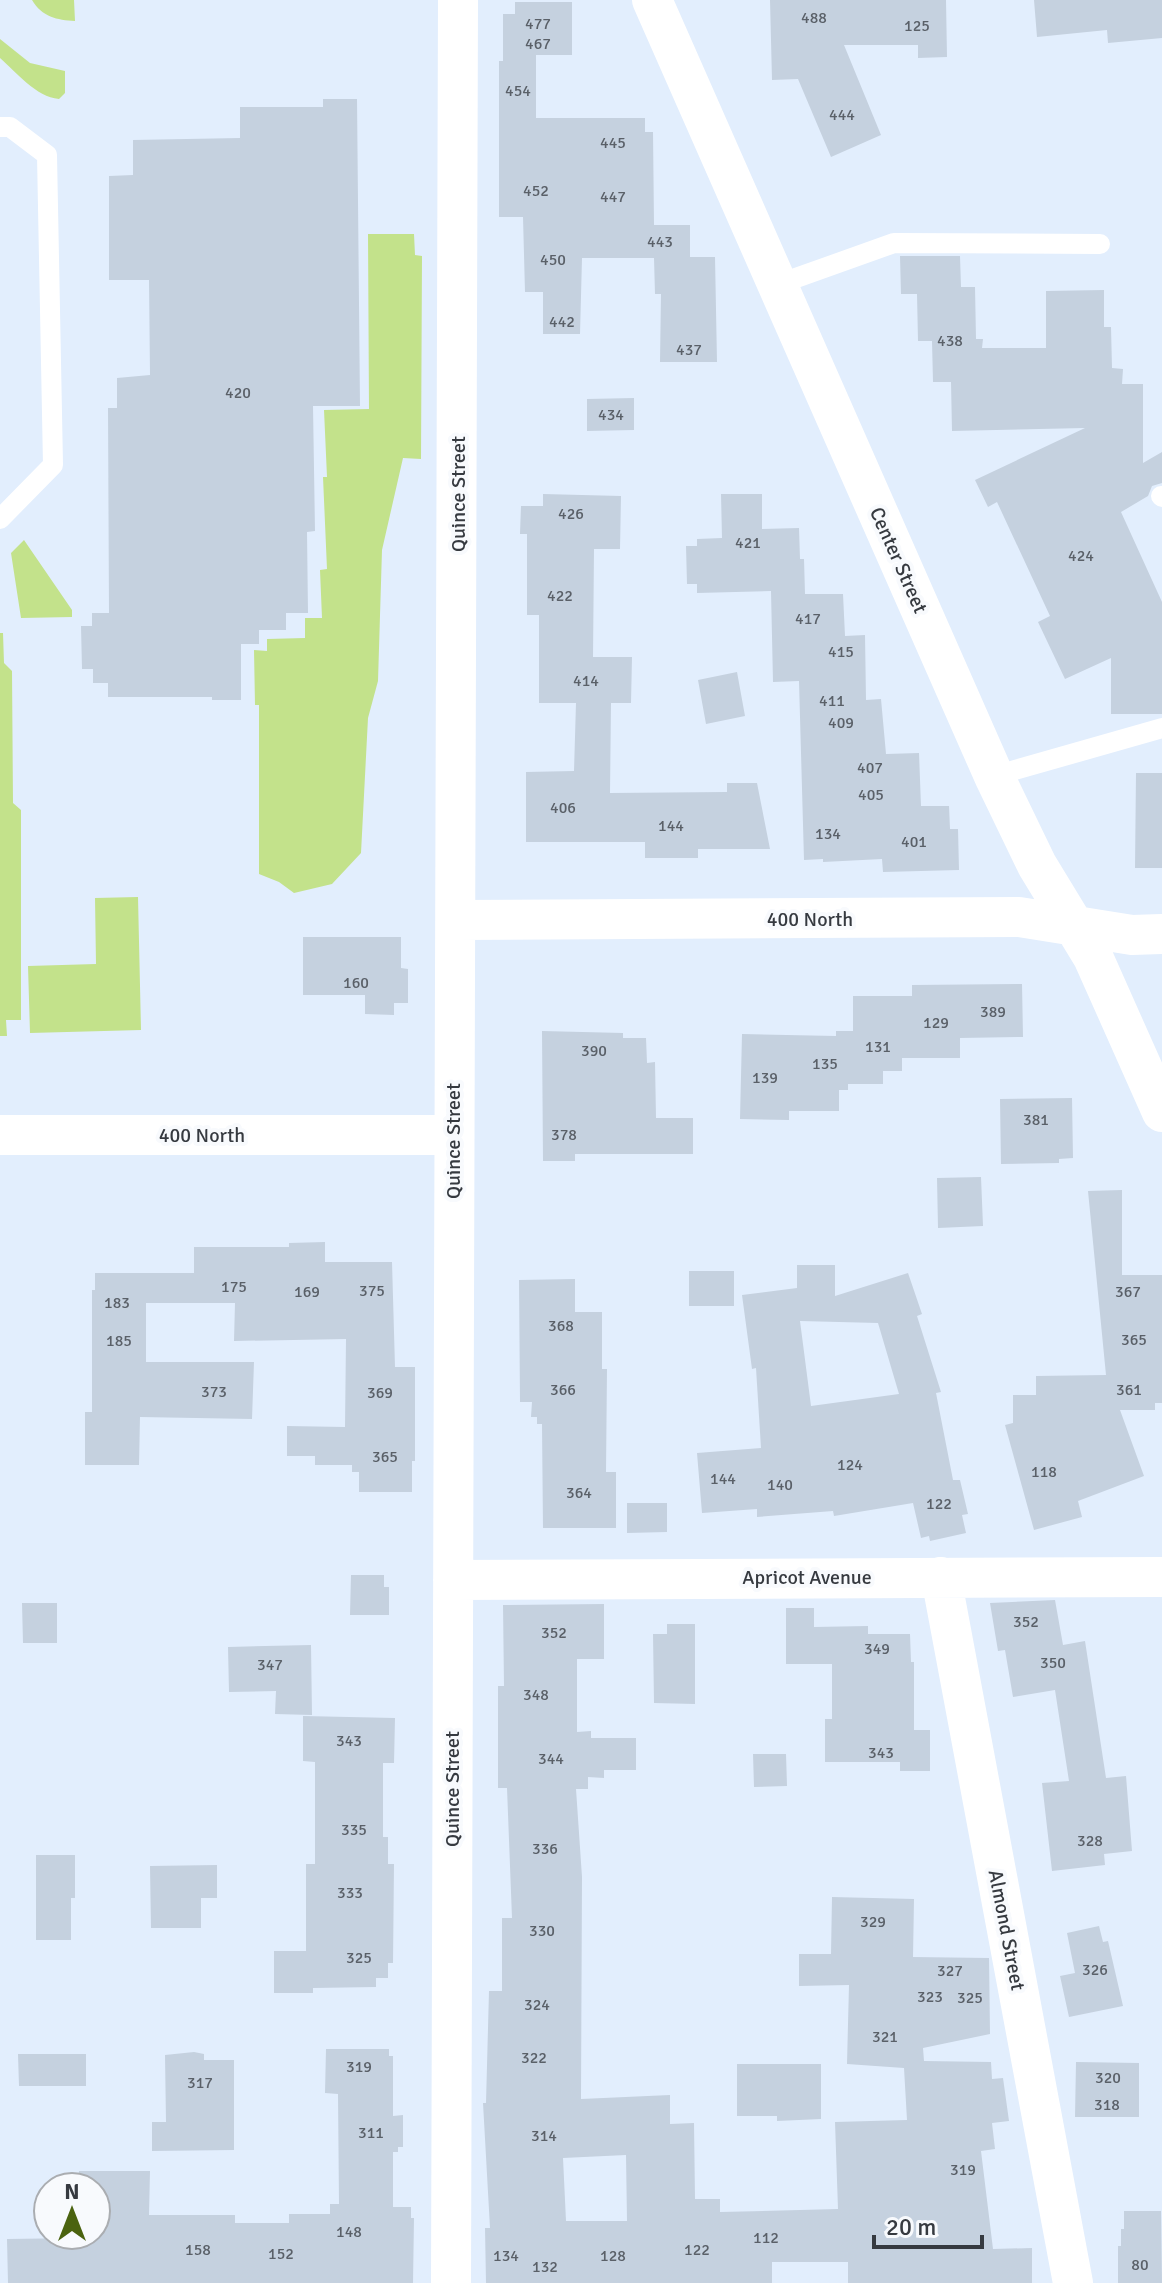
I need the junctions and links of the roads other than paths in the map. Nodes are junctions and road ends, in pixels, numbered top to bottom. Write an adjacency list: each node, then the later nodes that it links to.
1 (458, 0): 9 (street, Quince Street)
2 (652, 0): 5 (street, Center Street)
3 (0, 127): 6 (lane)
4 (1100, 244): 5 (lane)
5 (779, 284): 8 (street, Center Street)
6 (0, 519)
7 (1162, 728): 8 (lane)
8 (994, 776): 10 (street, Center Street)
9 (456, 920): 10 (street, 400 North); 14 (street, Quince Street)
10 (1073, 925): 11 (street, 400 North); 12 (street, Center Street)
11 (1162, 934)
12 (1162, 1112)
13 (0, 1135): 14 (street, 400 North)
14 (453, 1135): 17 (street, Quince Street)
15 (941, 1577): 16 (street, Apricot Avenue); 17 (street, Apricot Avenue); 19 (street, Almond Street)
16 (1162, 1577)
17 (453, 1580): 18 (street, Quince Street)
18 (451, 2283)
19 (1073, 2283)

